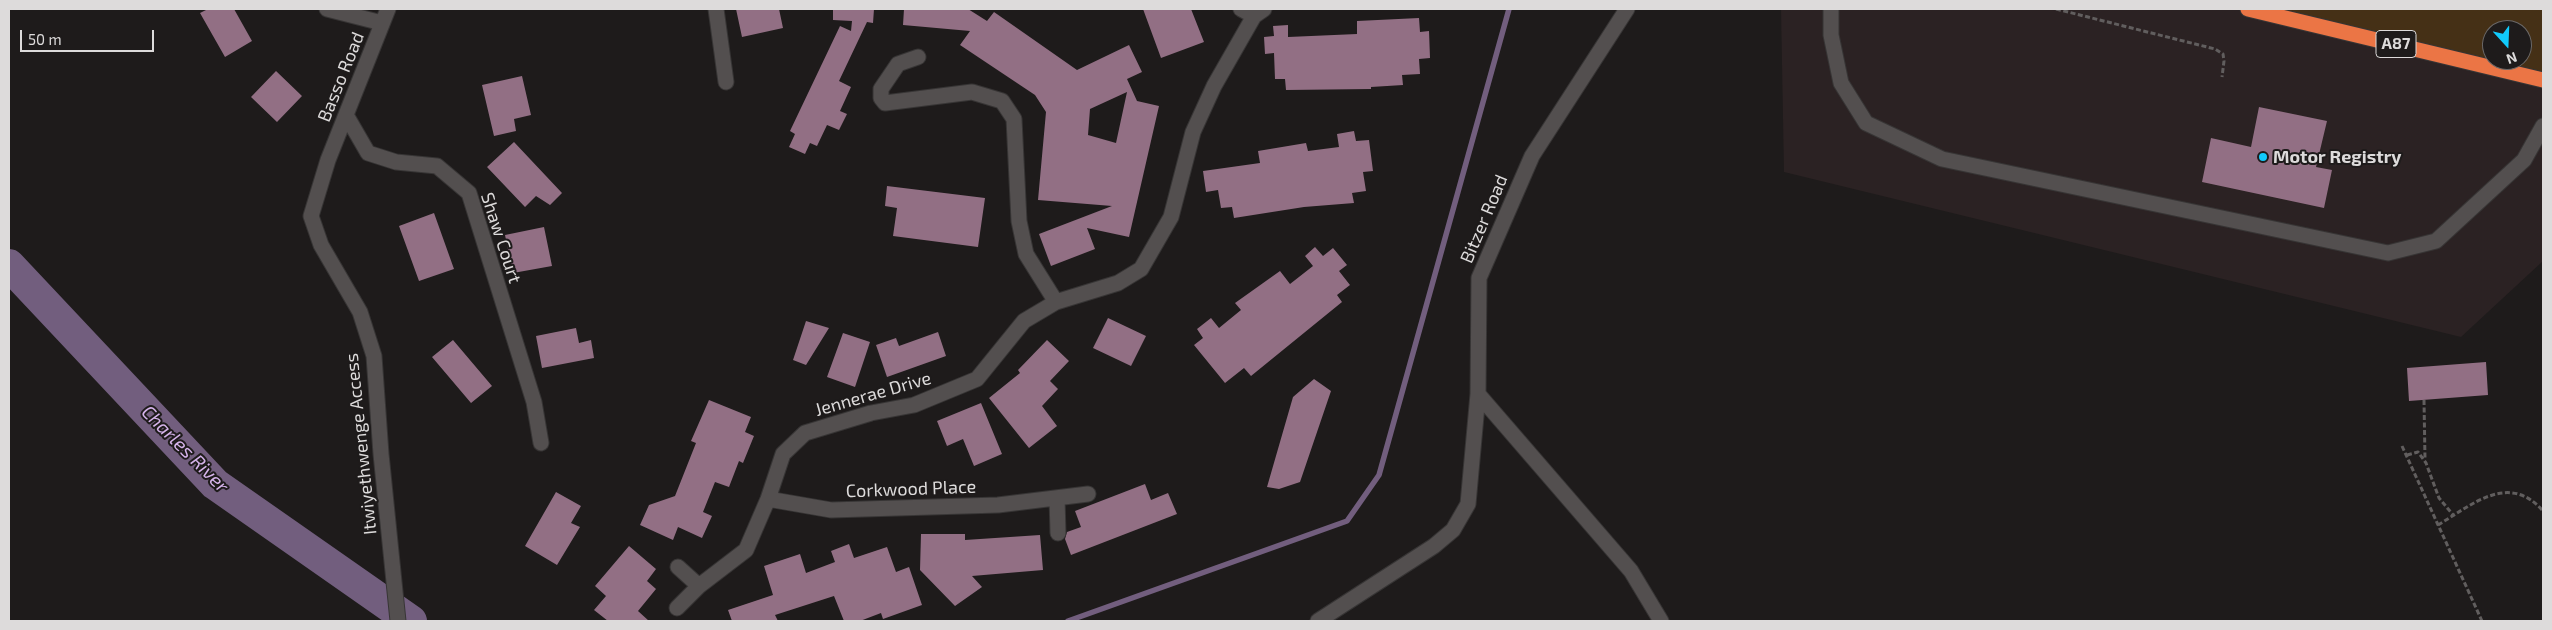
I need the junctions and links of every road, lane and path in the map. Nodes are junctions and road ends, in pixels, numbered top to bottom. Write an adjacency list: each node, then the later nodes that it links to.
1 (328, 9): 10 (street)
2 (388, 9): 10 (street, Basso Road)
3 (716, 9): 14 (street)
4 (1241, 9): 9 (street)
5 (1627, 9): 19 (street, Bitzer Road)
6 (1831, 9): 16 (street)
7 (2056, 9): 12 (path)
8 (2248, 9): 13 (highway, A87)
9 (1259, 13): 18 (street, Jennerae Drive)
10 (382, 24): 15 (street, Basso Road)
11 (918, 57): 18 (street)
12 (2222, 77)
13 (2543, 80)
14 (726, 82)
15 (346, 116): 17 (street, Basso Road); 21 (street, Shaw Court)
16 (2543, 126)
17 (328, 160): 35 (street, Itwiyethwenge Access)
18 (1056, 302): 27 (street, Jennerae Drive)
19 (1478, 394): 36 (street, Bitzer Road); 37 (street)
20 (2424, 400): 24 (path)
21 (541, 443)
22 (2402, 446): 23 (path)
23 (2407, 455): 24 (path); 30 (path)
24 (2425, 461): 29 (path)
25 (1088, 494): 26 (street, Corkwood Place)
26 (1057, 498): 27 (street, Corkwood Place); 31 (street)
27 (768, 499): 33 (street, Jennerae Drive)
28 (2543, 511): 29 (path)
29 (2454, 516): 30 (path)
30 (2438, 525): 38 (path)
31 (1058, 533)
32 (678, 567): 33 (street)
33 (699, 586): 34 (street, Jennerae Drive)
34 (677, 608)
35 (398, 621)
36 (1318, 621)
37 (1661, 621)
38 (2483, 621)

